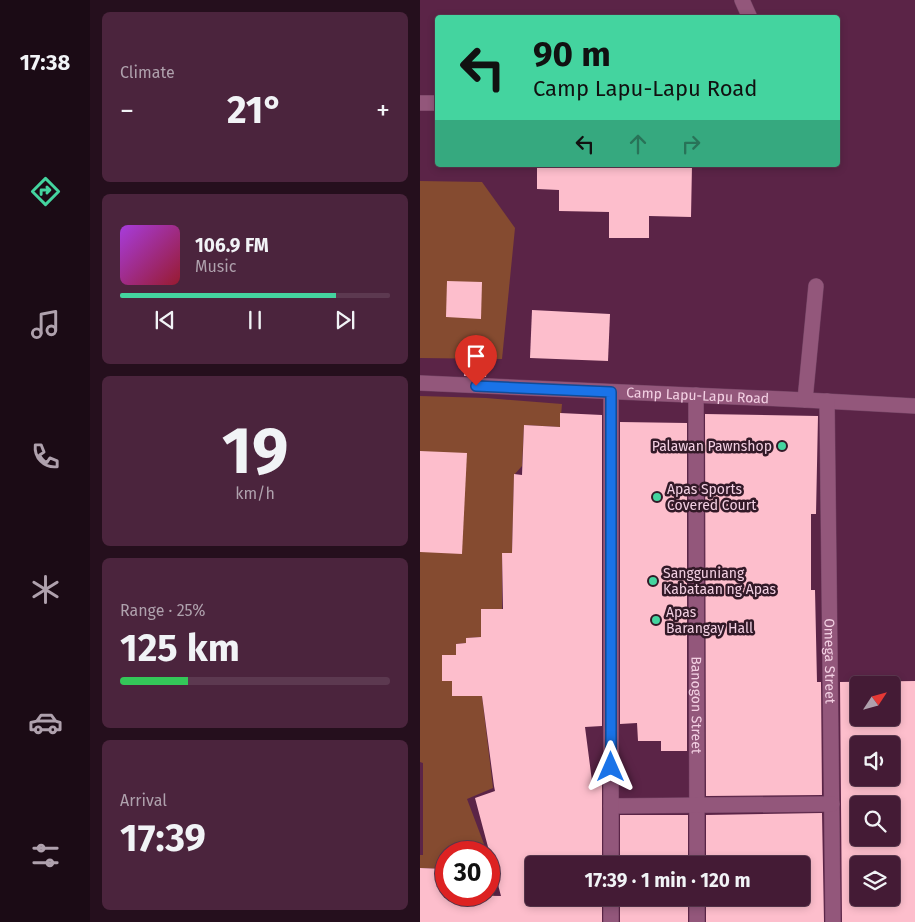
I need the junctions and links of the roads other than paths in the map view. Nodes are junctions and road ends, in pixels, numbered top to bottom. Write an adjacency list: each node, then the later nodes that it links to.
1 (742, 0): 2 (street)
2 (749, 15)
3 (420, 102): 4 (street)
4 (435, 103)
5 (816, 286): 9 (street)
6 (420, 383): 7 (street, Camp Lapu-Lapu Road)
7 (611, 392): 8 (street, Camp Lapu-Lapu Road); 13 (street)
8 (696, 395): 9 (street, Camp Lapu-Lapu Road); 14 (street, Banogon Street)
9 (805, 400): 10 (street, Camp Lapu-Lapu Road)
10 (827, 401): 11 (street, Camp Lapu-Lapu Road); 12 (street, Omega Street)
11 (915, 406)
12 (832, 804): 14 (street); 21 (street, Omega Street)
13 (611, 806): 14 (street); 15 (street)
14 (697, 806): 16 (street, Banogon Street)
15 (611, 856)
16 (697, 856)
17 (611, 906): 19 (street)
18 (697, 906): 20 (street)
19 (611, 922)
20 (698, 922)
21 (833, 922)

